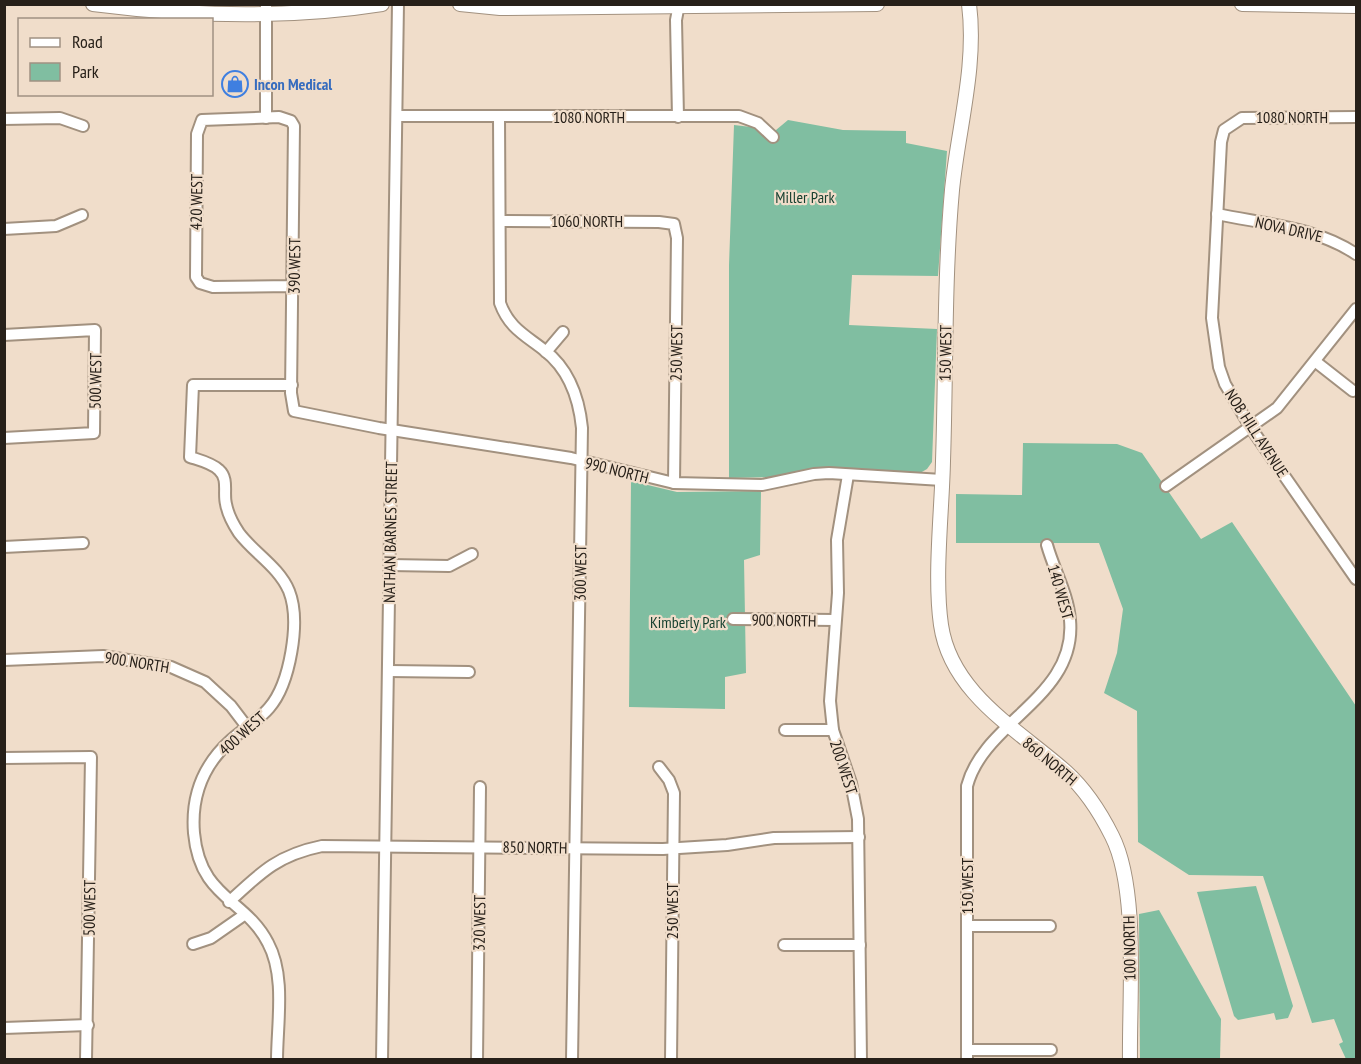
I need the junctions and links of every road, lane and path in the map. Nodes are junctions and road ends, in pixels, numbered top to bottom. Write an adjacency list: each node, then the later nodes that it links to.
1 (93, 4): 13 (street)
2 (382, 4): 14 (street)
3 (398, 4): 15 (street, NATHAN BARNES STREET)
4 (460, 4): 9 (street)
5 (877, 4): 8 (street)
6 (969, 4): 44 (street, 150 WEST)
7 (1242, 4): 12 (street)
8 (782, 5): 11 (street)
9 (481, 6): 10 (street)
10 (582, 6): 11 (street)
11 (679, 6): 17 (street)
12 (1356, 6)
13 (158, 8): 14 (street)
14 (266, 9): 19 (street)
15 (398, 116): 16 (street, 1080 NORTH); 40 (street, NATHAN BARNES STREET)
16 (499, 117): 17 (street, 1080 NORTH); 26 (street, 300 WEST)
17 (678, 117): 23 (street, 1080 NORTH)
18 (1356, 117): 21 (street, 1080 NORTH)
19 (266, 118): 30 (street, 390 WEST); 30 (street, 420 WEST)
20 (4, 119): 22 (street)
21 (1229, 125): 24 (street, NOB HILL AVENUE)
22 (83, 126)
23 (773, 137)
24 (1217, 214): 29 (street, NOVA DRIVE); 39 (street, NOB HILL AVENUE)
25 (82, 215): 28 (street)
26 (500, 221): 27 (street, 1060 NORTH); 34 (street, 300 WEST)
27 (674, 224): 45 (street, 250 WEST)
28 (4, 229)
29 (1356, 254)
30 (293, 286): 36 (street, 390 WEST)
31 (1356, 309): 35 (street)
32 (563, 332): 34 (street)
33 (4, 335): 41 (street, 500 WEST)
34 (546, 352): 42 (street, 300 WEST)
35 (1316, 362): 37 (street); 39 (street)
36 (292, 385): 38 (street, 390 WEST); 60 (street, 400 WEST)
37 (1353, 391)
38 (294, 411): 40 (street, 990 NORTH)
39 (1251, 428): 46 (street); 52 (street, NOB HILL AVENUE)
40 (391, 430): 42 (street, 990 NORTH); 51 (street, NATHAN BARNES STREET)
41 (4, 438)
42 (582, 460): 45 (street, 990 NORTH); 71 (street, 300 WEST)
43 (848, 475): 44 (street, 990 NORTH); 45 (street, 990 NORTH); 54 (street, 200 WEST)
44 (942, 480): 58 (street, 150 WEST)
45 (674, 483)
46 (1166, 486)
47 (83, 543): 49 (street)
48 (1047, 545): 59 (street, 140 WEST)
49 (4, 548)
50 (472, 554): 51 (street)
51 (390, 565): 56 (street, NATHAN BARNES STREET)
52 (1356, 579)
53 (733, 619): 54 (street, 900 NORTH)
54 (835, 620): 62 (street, 200 WEST)
55 (4, 660): 60 (street, 900 NORTH)
56 (389, 670): 57 (street); 68 (street, NATHAN BARNES STREET)
57 (469, 672)
58 (975, 693): 59 (street, 860 NORTH)
59 (1008, 726): 67 (street, 860 NORTH); 74 (street, 150 WEST)
60 (247, 727): 72 (street, 400 WEST)
61 (785, 730): 62 (street)
62 (833, 730): 66 (street, 200 WEST)
63 (4, 758): 79 (street, 500 WEST)
64 (659, 767): 70 (street, 250 WEST)
65 (480, 787): 69 (street, 320 WEST)
66 (859, 837): 70 (street, 850 NORTH); 78 (street, 200 WEST)
67 (1113, 838): 90 (street, 100 NORTH)
68 (385, 846): 69 (street, 850 NORTH); 72 (street, 850 NORTH); 85 (street, NATHAN BARNES STREET)
69 (480, 846): 71 (street, 850 NORTH); 86 (street, 320 WEST)
70 (673, 847): 71 (street, 850 NORTH); 88 (street, 250 WEST)
71 (575, 848): 87 (street, 300 WEST)
72 (229, 902): 73 (street, 400 WEST)
73 (244, 915): 76 (street); 84 (street, 400 WEST)
74 (967, 926): 75 (street); 82 (street, 150 WEST)
75 (1050, 926)
76 (194, 944)
77 (784, 945): 78 (street)
78 (860, 945): 89 (street, 200 WEST)
79 (88, 1025): 80 (street); 83 (street, 500 WEST)
80 (4, 1028)
81 (1051, 1050): 82 (street)
82 (967, 1055)
83 (86, 1059)
84 (277, 1059)
85 (382, 1059)
86 (477, 1059)
87 (573, 1059)
88 (671, 1059)
89 (861, 1059)
90 (1130, 1059)

